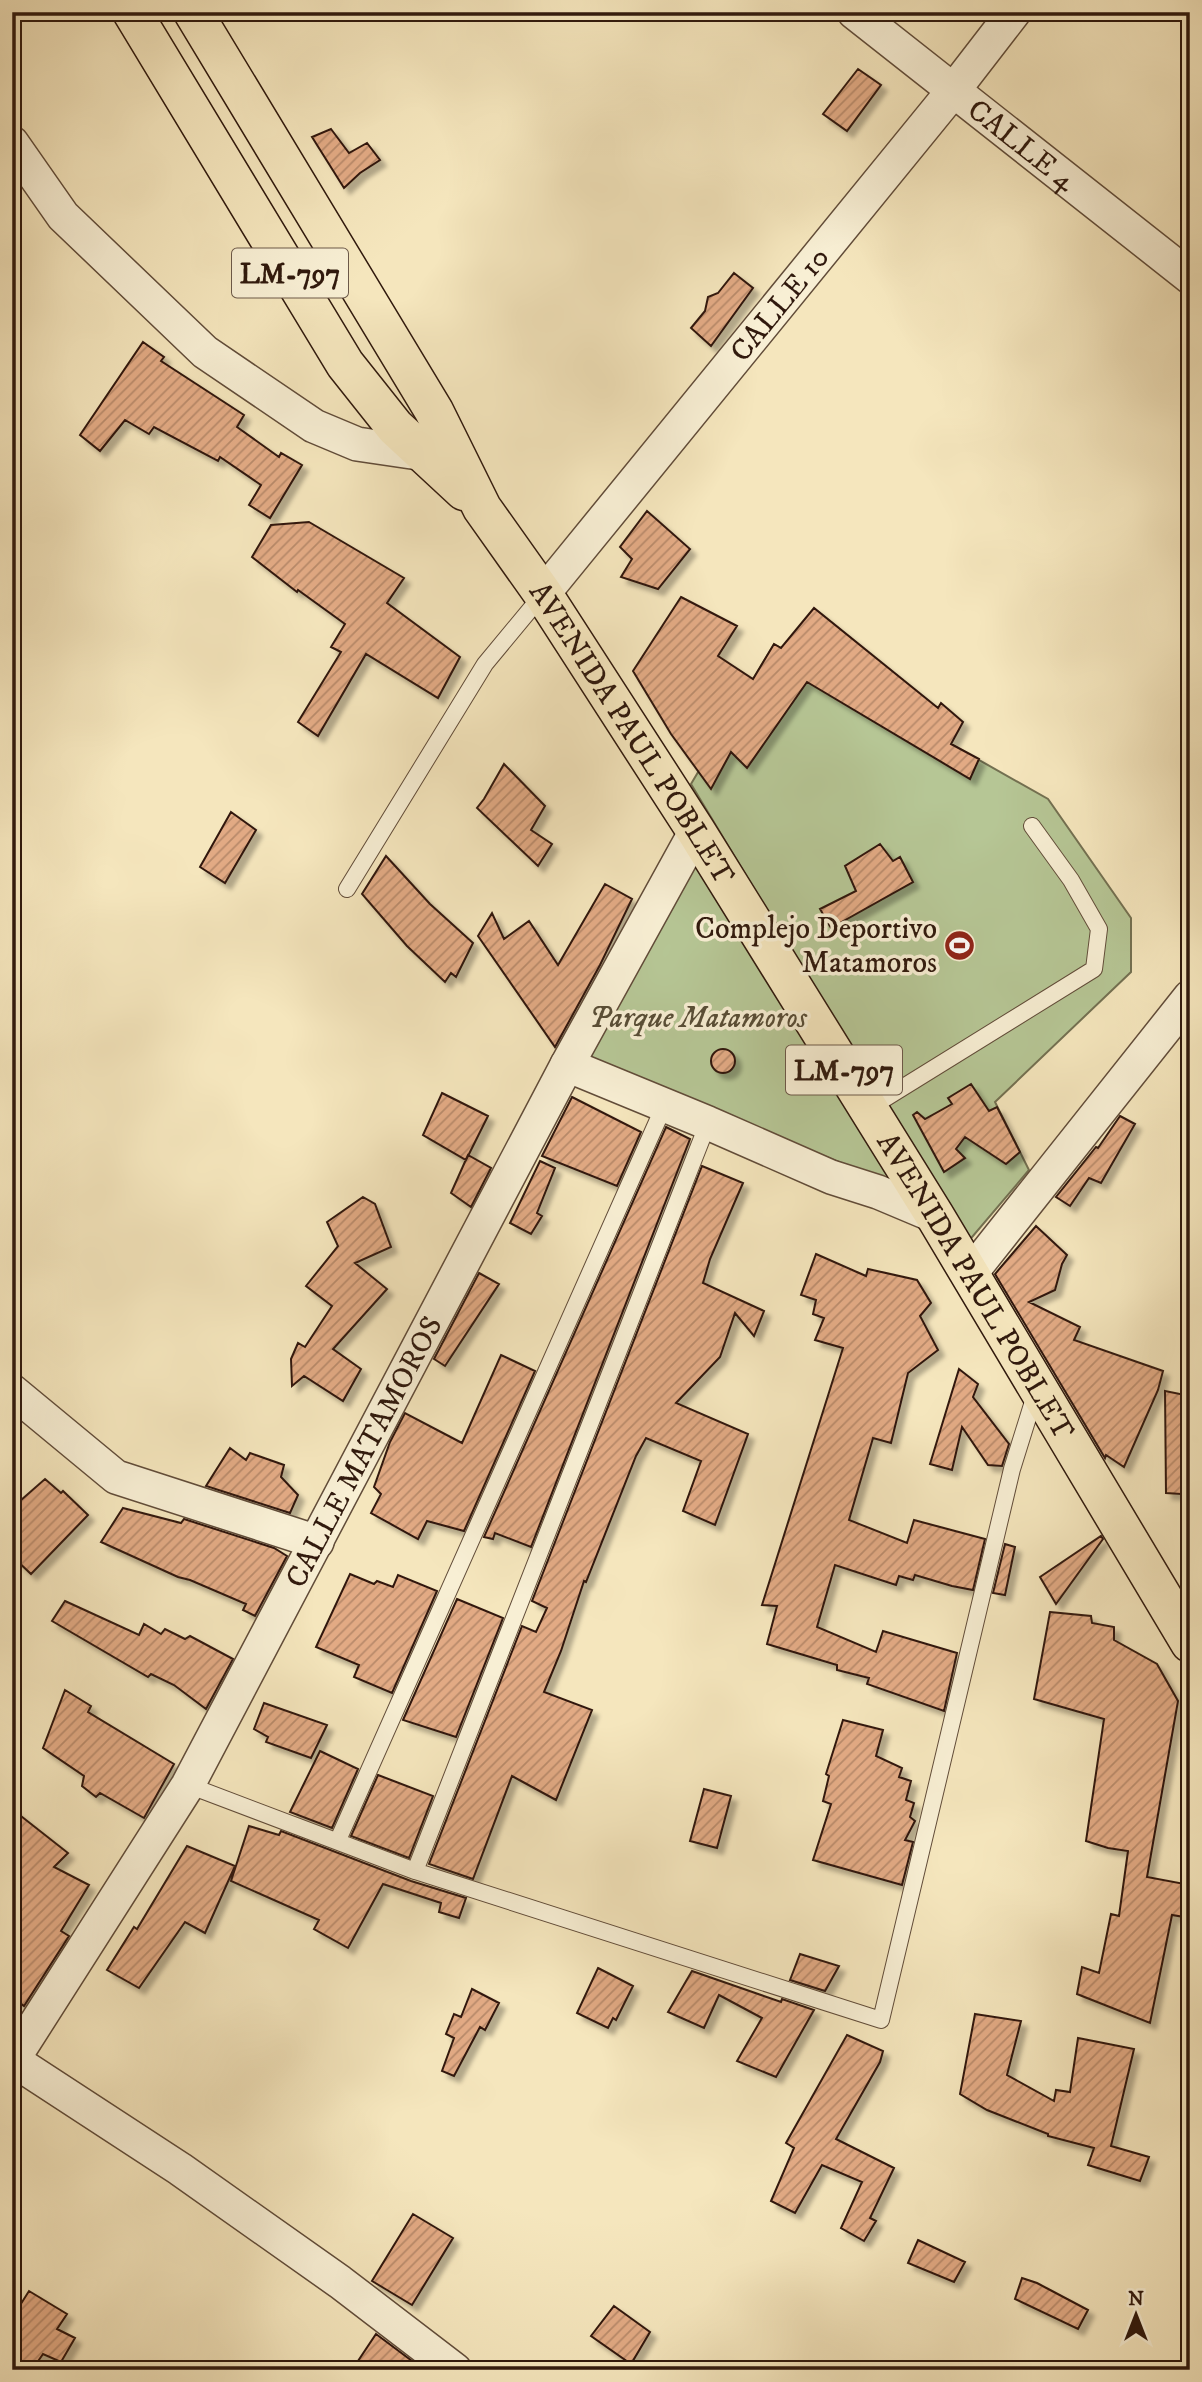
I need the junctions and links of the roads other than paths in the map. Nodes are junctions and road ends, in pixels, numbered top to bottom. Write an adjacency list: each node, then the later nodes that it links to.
1 (132, 12): 8 (main road, AVENIDA PAUL POBLET / LM-797)
2 (193, 12): 9 (main road, AVENIDA PAUL POBLET / LM-797)
3 (855, 12): 5 (street, CALLE 4)
4 (1014, 12): 5 (street, CALLE 10)
5 (953, 91): 7 (street, CALLE 4); 10 (street, CALLE 10)
6 (12, 143): 8 (street)
7 (1190, 277)
8 (425, 454): 9 (main road, AVENIDA PAUL POBLET / LM-797)
9 (482, 508): 10 (main road, AVENIDA PAUL POBLET / LM-797)
10 (543, 594): 12 (main road, AVENIDA PAUL POBLET / LM-797); 13 (lane)
11 (1032, 826): 17 (lane)
12 (696, 831): 15 (street, CALLE MATAMOROS); 17 (main road, AVENIDA PAUL POBLET / LM-797)
13 (347, 889)
14 (1190, 997): 20 (street)
15 (567, 1065): 16 (street); 23 (street, CALLE MATAMOROS)
16 (665, 1104): 18 (street); 26 (lane)
17 (868, 1109): 19 (main road, AVENIDA PAUL POBLET / LM-797)
18 (708, 1123): 19 (street); 27 (lane)
19 (935, 1216): 20 (main road, AVENIDA PAUL POBLET / LM-797)
20 (970, 1274): 21 (main road, AVENIDA PAUL POBLET / LM-797)
21 (1038, 1388): 24 (main road, AVENIDA PAUL POBLET / LM-797); 27 (lane)
22 (12, 1391): 23 (street)
23 (317, 1542): 25 (street, CALLE MATAMOROS)
24 (1190, 1643)
25 (188, 1785): 26 (lane); 28 (street, CALLE MATAMOROS)
26 (338, 1840): 27 (lane)
27 (415, 1871)
28 (13, 2061): 29 (street)
29 (455, 2370)

